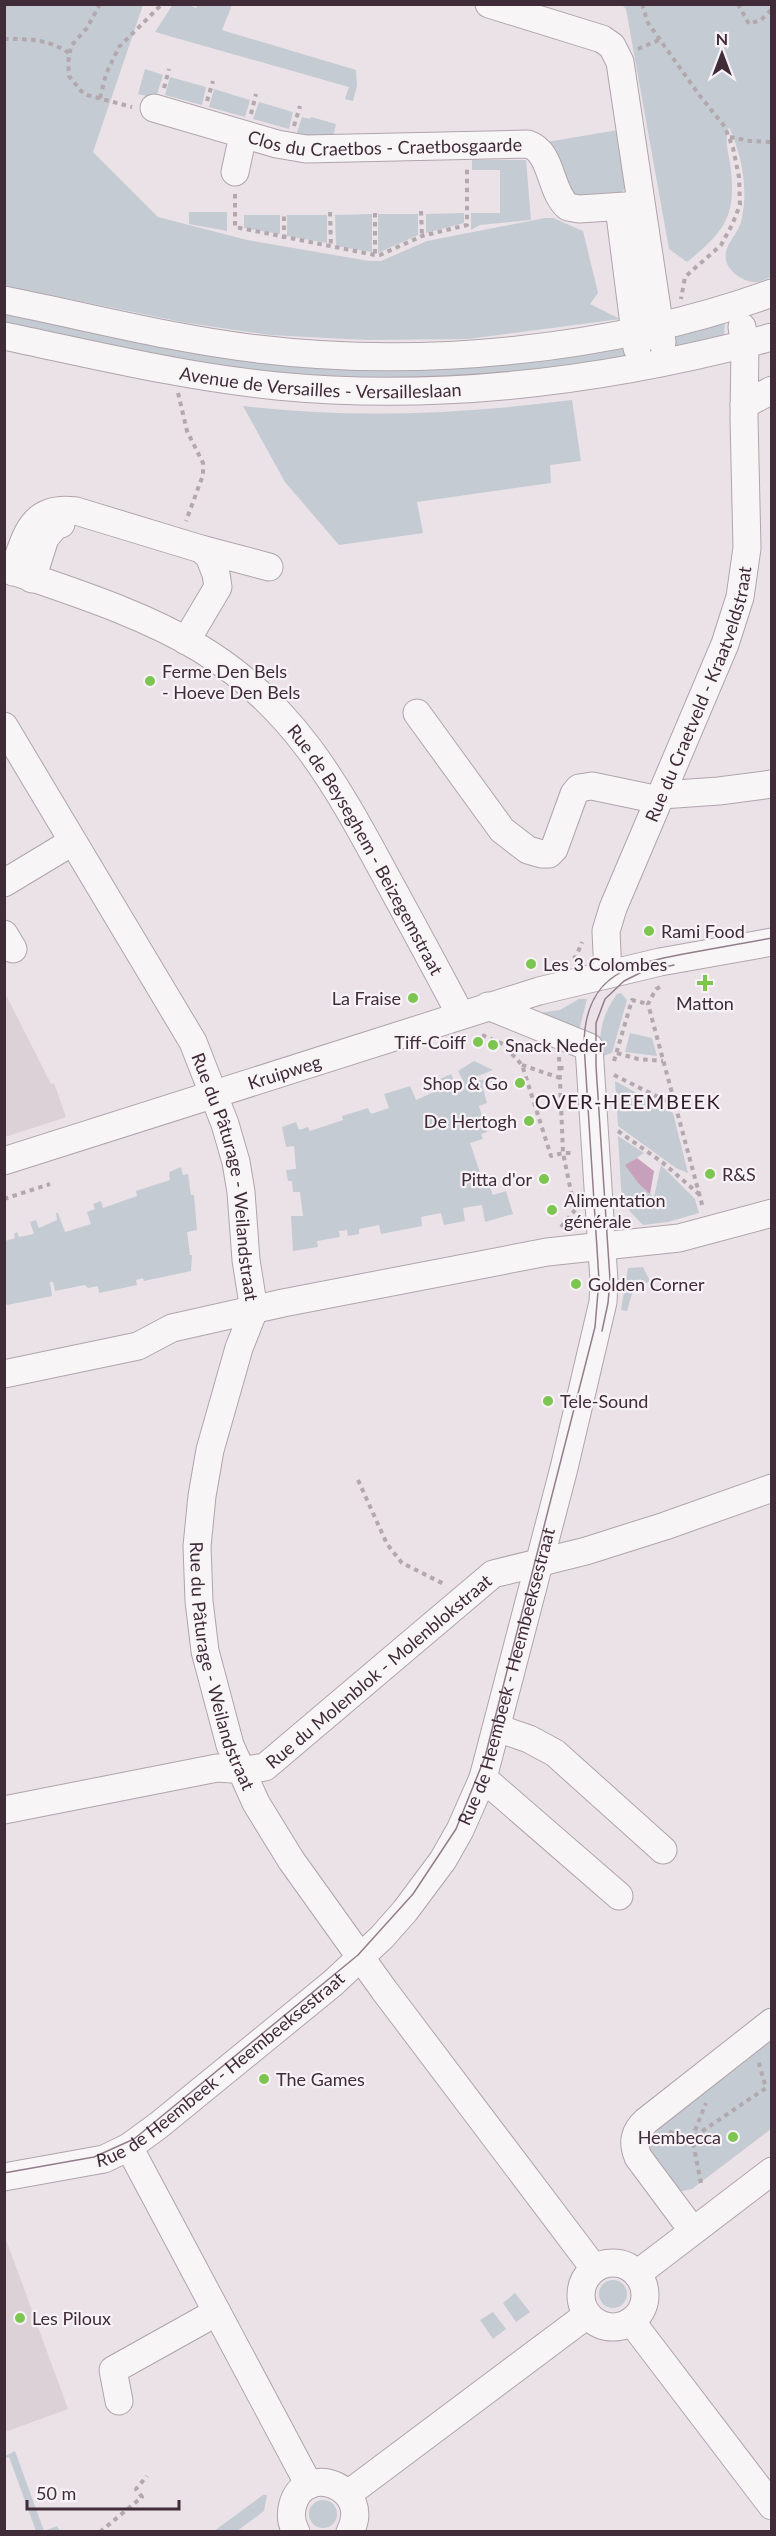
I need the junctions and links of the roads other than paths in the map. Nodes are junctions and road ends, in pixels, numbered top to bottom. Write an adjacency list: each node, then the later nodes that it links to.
1 (489, 4): 3 (street)
2 (159, 96): 3 (street, Clos du Craetbos - Craetbosgaarde)
3 (630, 206): 7 (street)
4 (771, 293): 6 (street)
5 (4, 300): 7 (street, Avenue de Versailles - Versailleslaan)
6 (738, 305): 7 (street, Avenue de Versailles - Versailleslaan); 10 (street, Rue du Craetveld - Kraatveldstraat)
7 (658, 321): 11 (street)
8 (4, 336): 11 (street, Avenue de Versailles - Versailleslaan)
9 (771, 337): 10 (street)
10 (745, 344): 11 (street, Avenue de Versailles - Versailleslaan); 13 (street, Rue du Craetveld - Kraatveldstraat)
11 (653, 363)
12 (771, 390): 13 (street)
13 (744, 405): 22 (street, Rue du Craetveld - Kraatveldstraat)
14 (65, 525): 17 (street)
15 (201, 549): 16 (street); 17 (street); 18 (street)
16 (269, 567)
17 (17, 573): 18 (street, Rue de Beyseghem - Beizegemstraat)
18 (186, 641): 28 (street, Rue de Beyseghem - Beizegemstraat)
19 (417, 712): 22 (street)
20 (4, 726): 23 (street, Rue du Pâturage - Weilandstraat)
21 (771, 784): 22 (street)
22 (660, 797): 26 (street, Rue du Craetveld - Kraatveldstraat)
23 (72, 842): 24 (street); 29 (street, Rue du Pâturage - Weilandstraat)
24 (4, 883)
25 (771, 942): 26 (street, Kruipweg)
26 (608, 974): 27 (street, Kruipweg)
27 (488, 1006): 28 (street, Kruipweg); 32 (street, Rue de Heembeek - Heembeeksestraat)
28 (468, 1024): 29 (street, Kruipweg)
29 (214, 1095): 30 (street, Kruipweg); 33 (street, Rue du Pâturage - Weilandstraat)
30 (4, 1161)
31 (770, 1218): 32 (street)
32 (602, 1246): 33 (street); 36 (street, Rue de Heembeek - Heembeeksestraat)
33 (254, 1310): 34 (street); 38 (street, Rue du Pâturage - Weilandstraat)
34 (4, 1374)
35 (771, 1488): 36 (street, Rue du Molenblok - Molenblokstraat)
36 (539, 1562): 37 (street, Rue de Heembeek - Heembeeksestraat); 38 (street, Rue du Molenblok - Molenblokstraat)
37 (497, 1728): 39 (street, Rue de Heembeek - Heembeeksestraat); 41 (street)
38 (241, 1770): 40 (street, Rue du Molenblok - Molenblokstraat); 43 (street, Rue du Pâturage - Weilandstraat)
39 (483, 1778): 42 (street); 43 (street, Rue de Heembeek - Heembeeksestraat)
40 (4, 1810)
41 (663, 1850)
42 (620, 1896)
43 (360, 1958): 45 (street, Rue de Heembeek - Heembeeksestraat); 49 (street, Rue du Pâturage - Weilandstraat)
44 (771, 2022): 48 (street)
45 (129, 2147): 47 (street, Rue de Heembeek - Heembeeksestraat); 51 (street)
46 (771, 2171): 48 (street)
47 (4, 2177)
48 (693, 2231): 50 (street)
49 (594, 2268): 50 (street); 52 (street)
50 (637, 2274): 53 (street)
51 (217, 2313): 54 (street); 55 (street)
52 (587, 2314): 53 (street); 56 (street)
53 (632, 2321): 57 (street)
54 (119, 2401)
55 (309, 2485): 56 (street); 58 (street)
56 (348, 2494): 59 (street)
57 (771, 2506)
58 (291, 2530)
59 (350, 2532)

